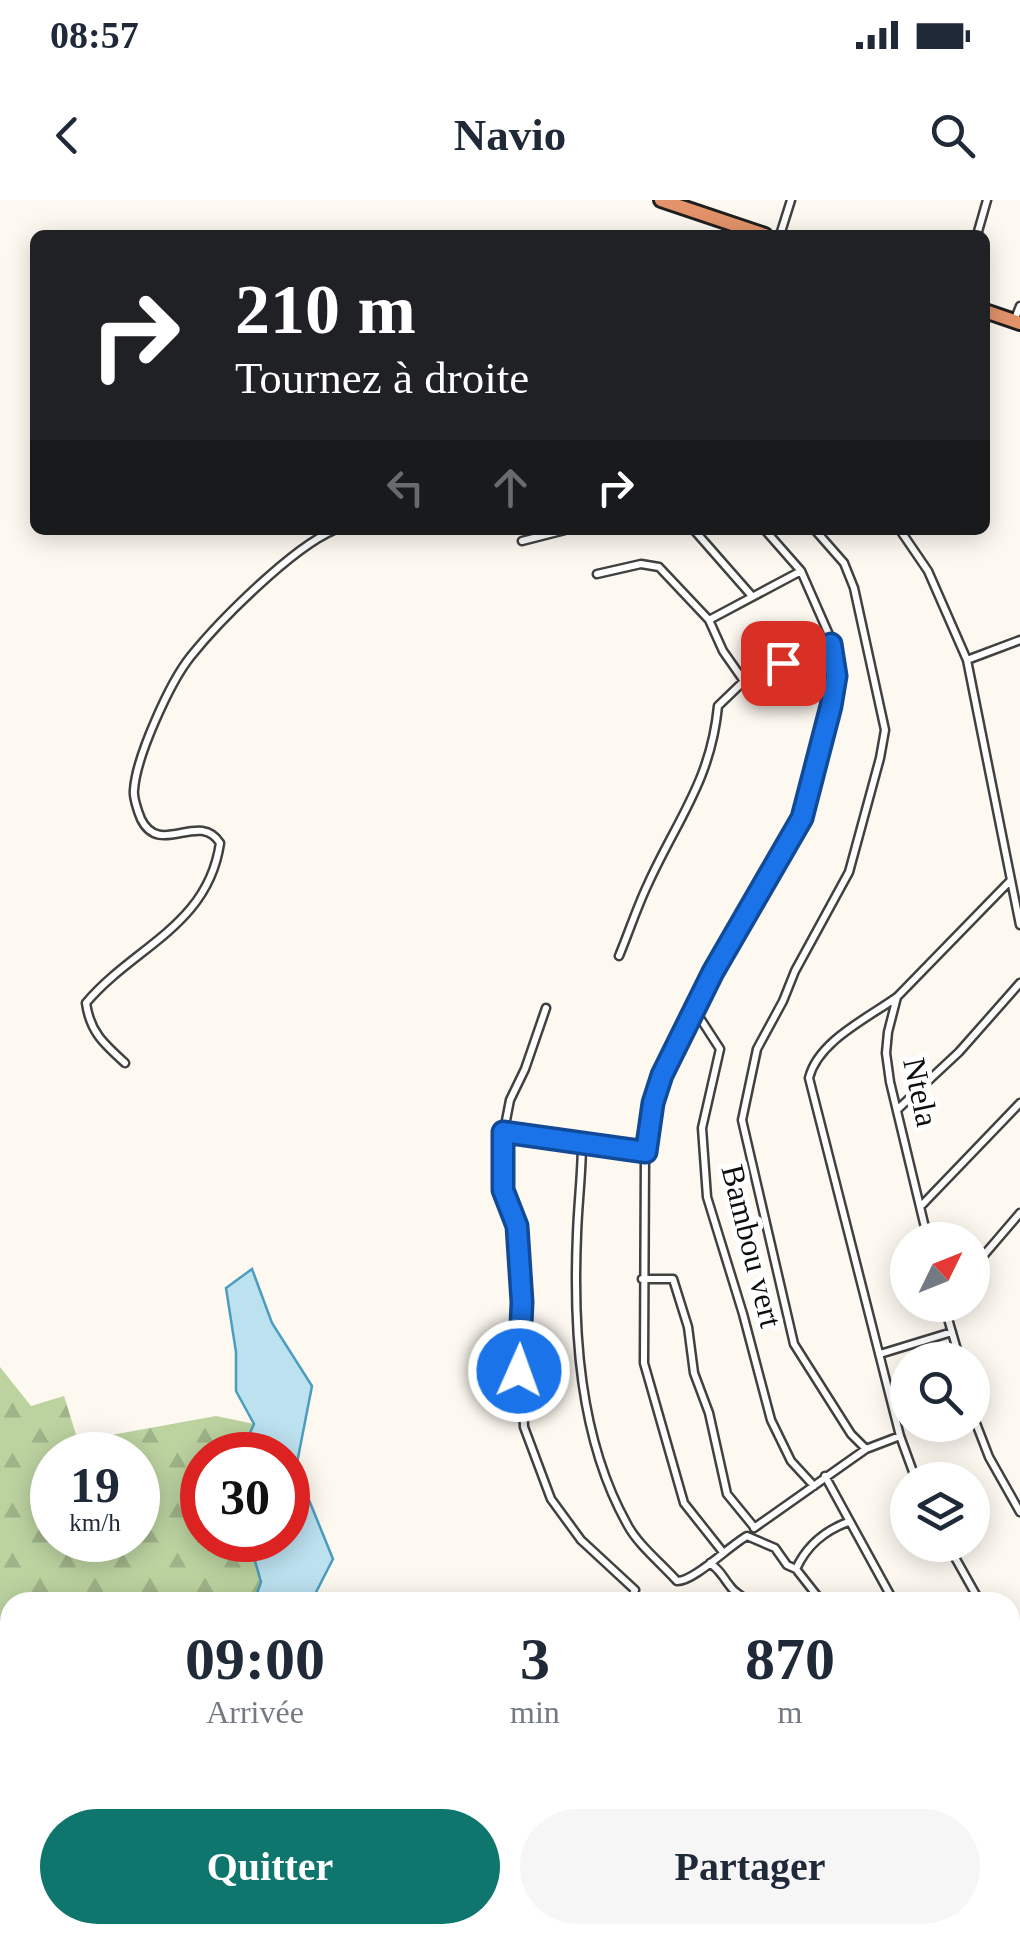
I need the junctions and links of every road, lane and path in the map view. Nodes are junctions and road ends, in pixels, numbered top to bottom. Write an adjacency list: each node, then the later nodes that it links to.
1 (661, 200): 4 (highway)
2 (790, 200): 5 (street)
3 (987, 200): 6 (street)
4 (750, 230)
5 (781, 230)
6 (978, 230)
7 (1020, 306): 9 (street)
8 (990, 313): 9 (highway)
9 (1017, 322)
10 (327, 535): 32 (street)
11 (545, 535): 16 (street)
12 (698, 535): 19 (street)
13 (769, 535): 17 (street)
14 (819, 535): 50 (street)
15 (903, 535): 23 (street)
16 (522, 541)
17 (801, 571): 19 (street); 22 (street)
18 (597, 574): 20 (street)
19 (751, 595): 20 (street)
20 (708, 620): 24 (street)
21 (1020, 640): 23 (street)
22 (831, 644): 24 (street); 31 (street)
23 (967, 660): 25 (street)
24 (744, 681): 27 (street)
25 (1011, 880): 26 (street); 29 (street)
26 (1020, 925)
27 (619, 956)
28 (1020, 983): 34 (street)
29 (896, 997): 34 (street, Ntela); 46 (street)
30 (546, 1008): 35 (street)
31 (696, 1012): 37 (street); 52 (street, Bambou vert)
32 (125, 1063)
33 (1020, 1103): 38 (street)
34 (898, 1109): 38 (street, Ntela)
35 (503, 1132): 36 (street); 61 (street)
36 (582, 1142): 37 (street); 59 (street)
37 (646, 1152): 42 (street)
38 (921, 1206): 40 (street, Ntela)
39 (1020, 1213): 41 (street)
40 (924, 1222)
41 (990, 1248)
42 (642, 1279): 55 (street); 57 (street)
43 (949, 1322): 44 (street)
44 (952, 1332): 45 (street); 46 (street)
45 (955, 1342)
46 (880, 1354): 47 (street)
47 (890, 1395)
48 (890, 1440): 50 (street)
49 (983, 1442): 53 (street)
50 (866, 1449): 51 (street)
51 (825, 1476): 52 (street); 54 (street)
52 (814, 1486): 55 (street)
53 (1020, 1512)
54 (848, 1522): 60 (street); 64 (street)
55 (754, 1528): 56 (street)
56 (748, 1536): 57 (street); 60 (street)
57 (722, 1551): 59 (street)
58 (957, 1562): 65 (street)
59 (710, 1563): 62 (street)
60 (796, 1569): 63 (street)
61 (634, 1592)
62 (738, 1592)
63 (814, 1592)
64 (888, 1592)
65 (974, 1592)

